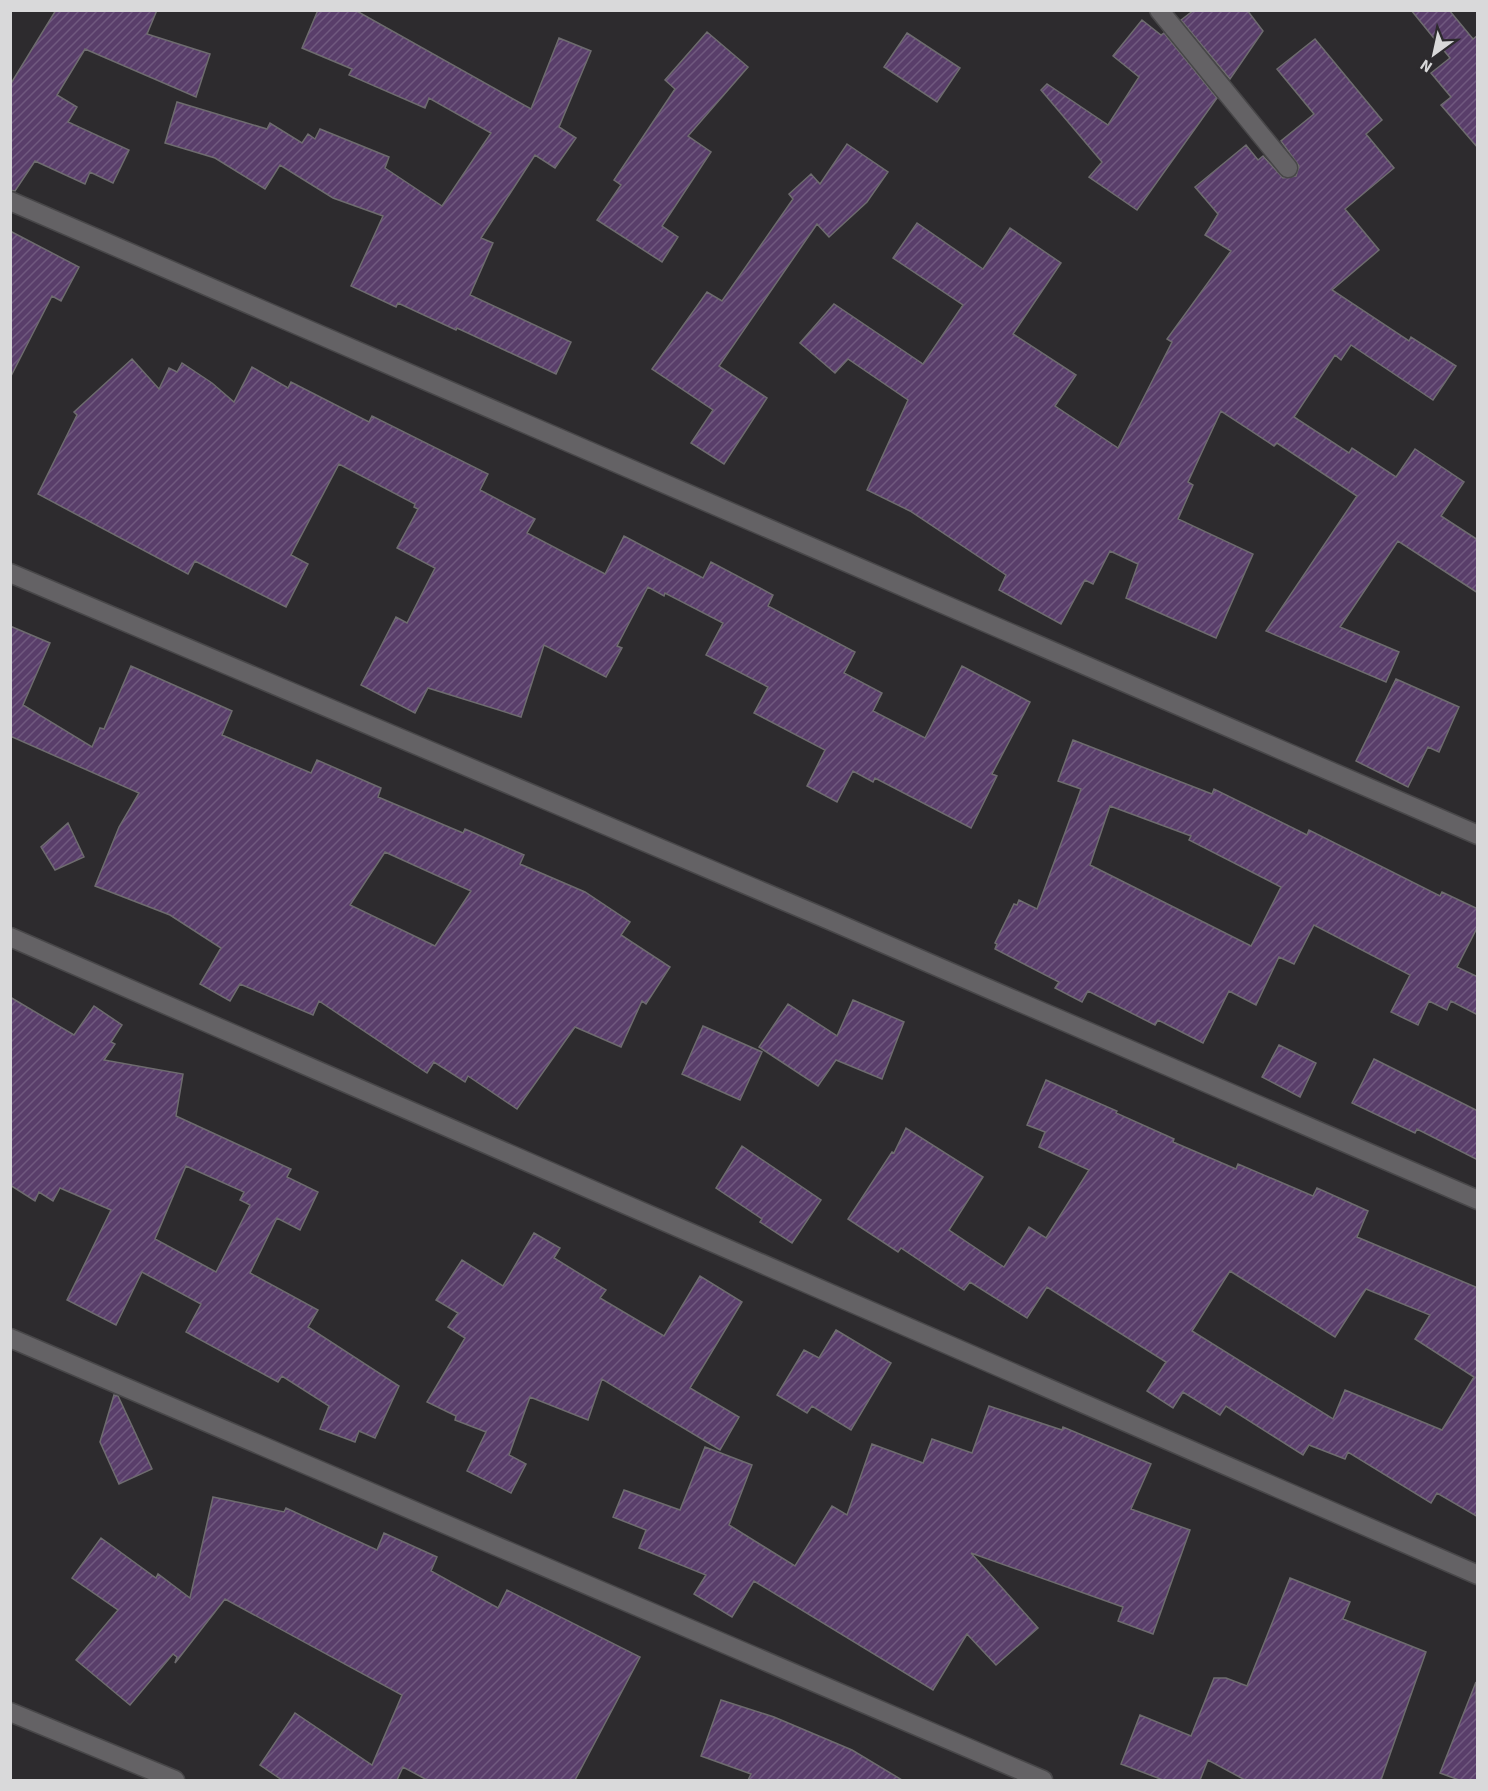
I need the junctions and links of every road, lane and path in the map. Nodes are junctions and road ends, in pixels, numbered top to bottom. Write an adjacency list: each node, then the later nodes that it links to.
1 (1160, 10): 2 (street)
2 (1288, 168)
3 (10, 201): 5 (street)
4 (10, 573): 7 (street)
5 (1478, 835)
6 (10, 937): 9 (street)
7 (1478, 1200)
8 (10, 1338): 12 (street)
9 (1478, 1575)
10 (10, 1712): 11 (street)
11 (176, 1780)
12 (1043, 1780)

